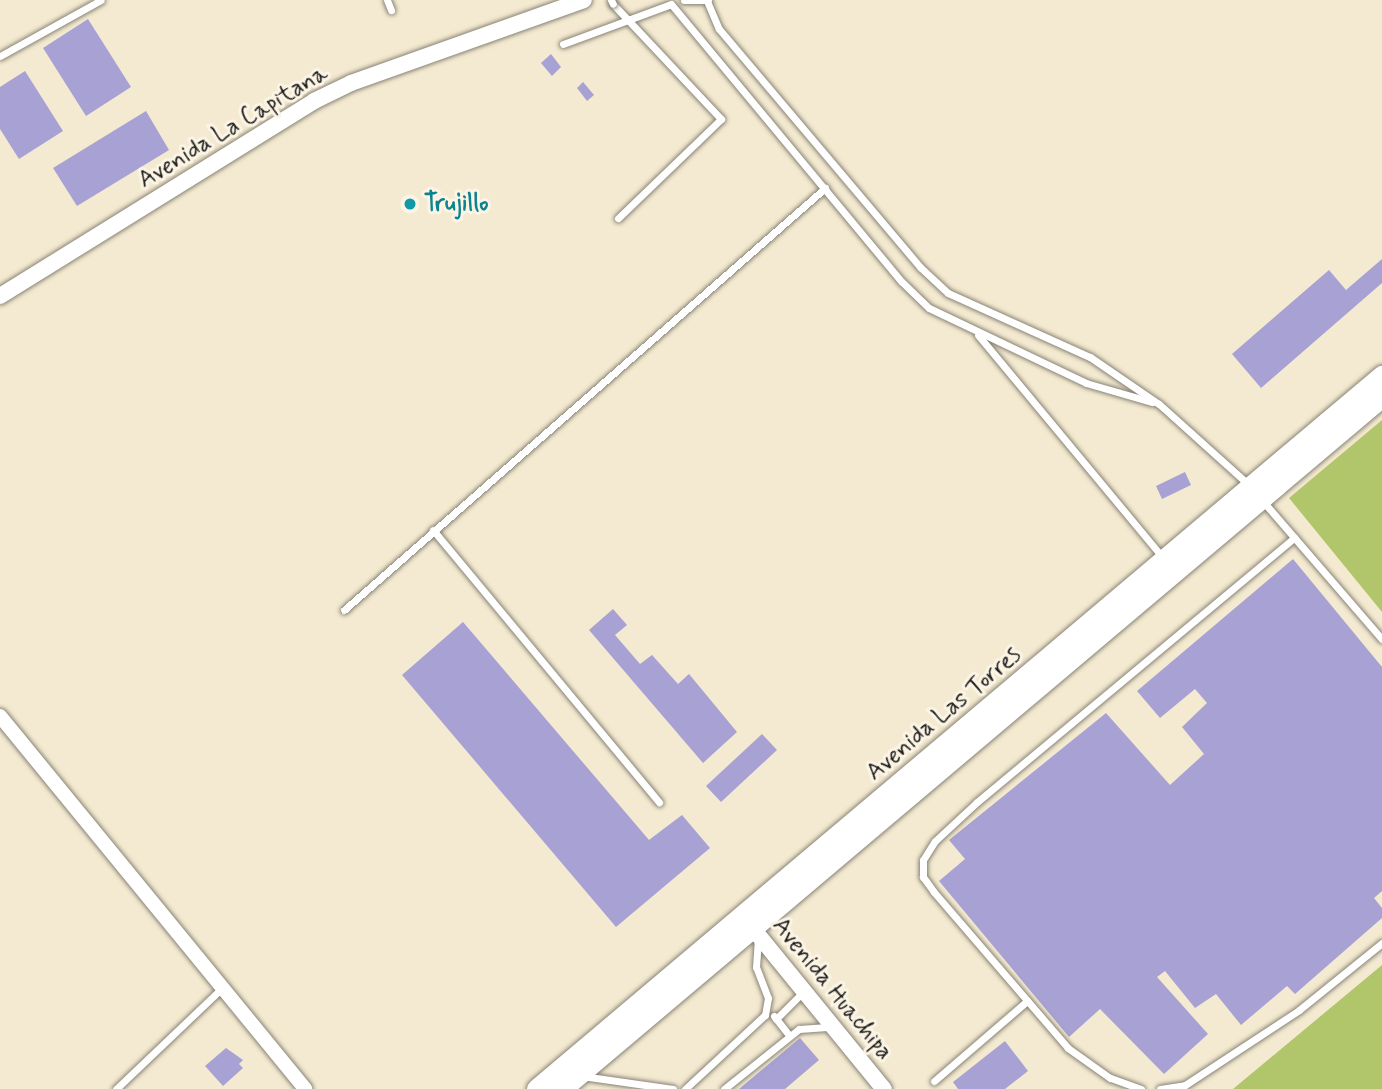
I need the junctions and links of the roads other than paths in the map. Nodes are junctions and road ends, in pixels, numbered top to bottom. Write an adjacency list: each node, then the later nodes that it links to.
1 (101, 0): 11 (lane)
2 (387, 0): 8 (lane)
3 (584, 0): 14 (street, Avenida La Capitana)
4 (682, 0): 5 (lane); 7 (lane)
5 (707, 0): 18 (lane)
6 (612, 2): 9 (lane)
7 (668, 2): 9 (lane); 12 (lane)
8 (391, 10)
9 (627, 20): 10 (lane); 13 (lane)
10 (563, 44)
11 (0, 56)
12 (825, 188): 15 (lane); 20 (lane)
13 (618, 218)
14 (0, 296)
15 (976, 332): 18 (lane); 22 (lane)
16 (1382, 376): 19 (main road, Avenida Las Torres)
17 (1382, 396): 19 (main road, Avenida Las Torres)
18 (1159, 404): 19 (lane)
19 (1256, 493): 21 (lane); 22 (main road, Avenida Las Torres); 27 (main road, Avenida Las Torres)
20 (433, 530): 23 (lane); 26 (lane)
21 (1294, 538): 24 (lane); 31 (lane)
22 (1165, 561): 27 (main road, Avenida Las Torres)
23 (344, 610)
24 (1382, 639)
25 (0, 716): 29 (street)
26 (659, 802)
27 (752, 927): 30 (street, Avenida Huachipa); 32 (lane); 36 (main road, Avenida Las Torres); 40 (main road, Avenida Las Torres)
28 (1382, 943): 47 (lane)
29 (222, 988): 38 (lane); 39 (street)
30 (804, 991): 33 (lane); 34 (street, Avenida Huachipa)
31 (1027, 1001): 37 (lane); 46 (lane)
32 (768, 1008): 33 (lane); 43 (lane)
33 (776, 1019): 35 (lane)
34 (833, 1027): 35 (lane); 45 (street, Avenida Huachipa)
35 (789, 1035): 44 (lane)
36 (578, 1075): 41 (main road, Avenida Las Torres); 42 (lane)
37 (934, 1081)
38 (116, 1089)
39 (305, 1089)
40 (537, 1089)
41 (561, 1089)
42 (674, 1089)
43 (685, 1089)
44 (724, 1089)
45 (884, 1089)
46 (1141, 1089)
47 (1160, 1089)

